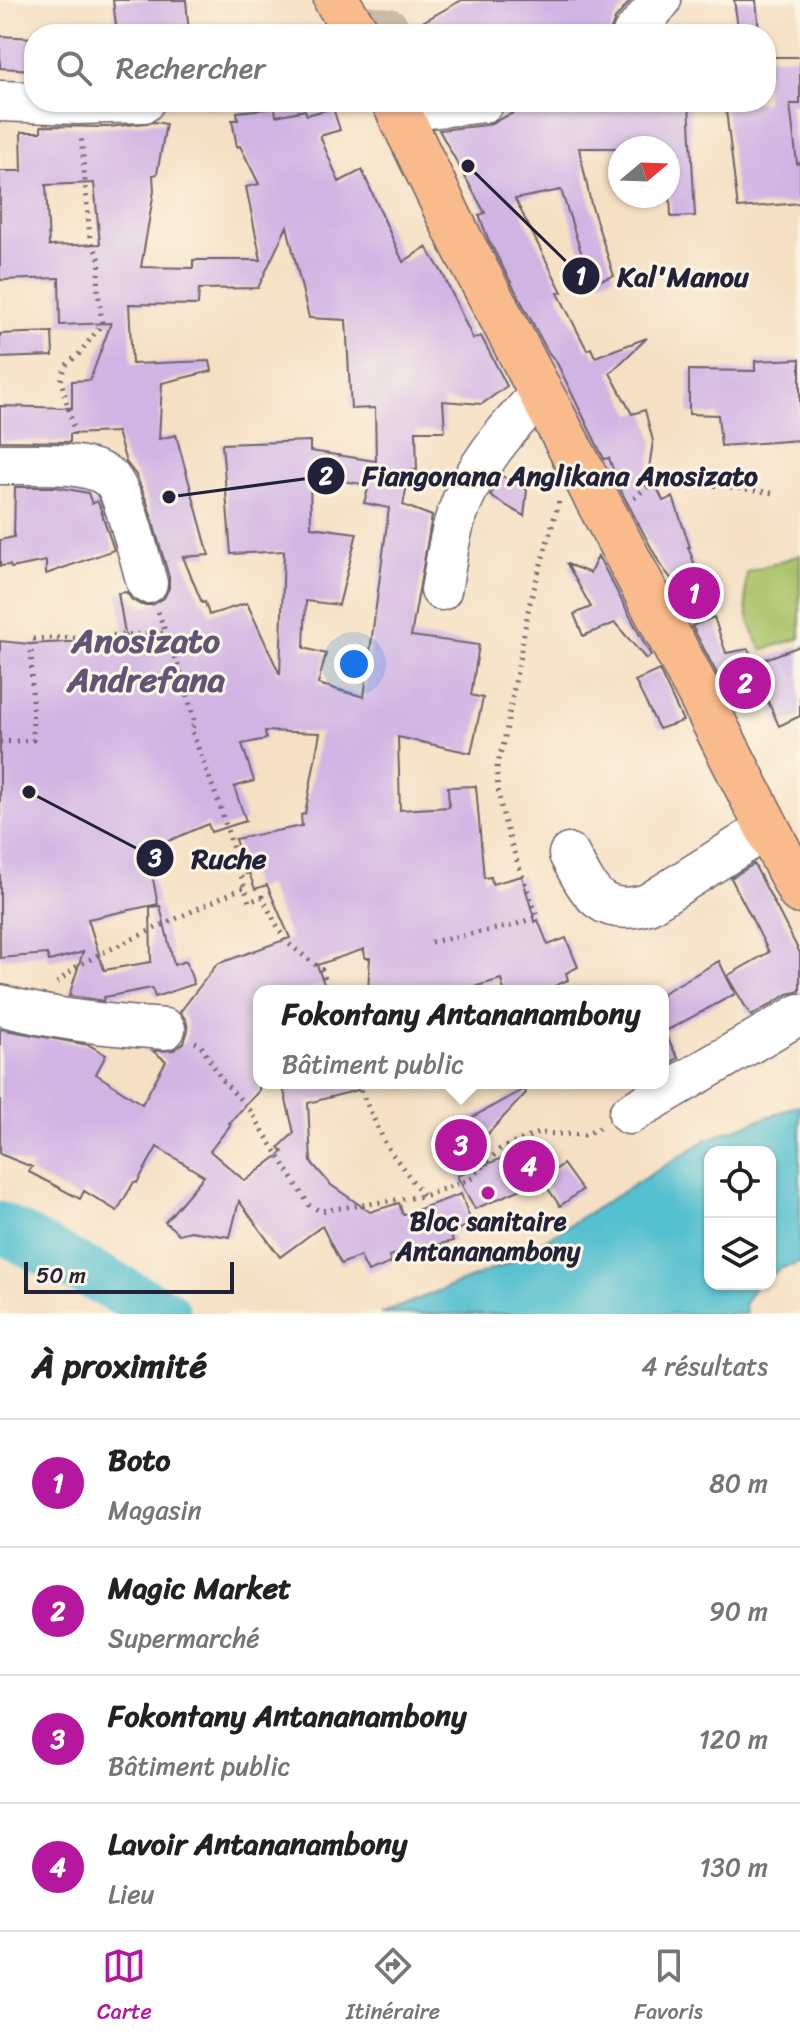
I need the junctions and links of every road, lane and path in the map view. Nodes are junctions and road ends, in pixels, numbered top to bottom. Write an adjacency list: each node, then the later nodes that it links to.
1 (336, 0): 3 (main road)
2 (661, 0): 4 (street)
3 (352, 24)
4 (641, 24)
5 (0, 101): 6 (street)
6 (24, 102)
7 (79, 112): 11 (path)
8 (399, 112): 9 (main road)
9 (540, 394): 13 (main road); 16 (street)
10 (0, 464): 11 (street)
11 (83, 466): 15 (street)
12 (774, 493): 13 (path)
13 (604, 511): 19 (main road)
14 (554, 514): 23 (path)
15 (147, 583): 17 (path)
16 (441, 590)
17 (166, 633): 18 (path); 21 (path)
18 (0, 742)
19 (768, 828): 20 (street); 22 (main road)
20 (569, 854)
21 (244, 887): 24 (path); 27 (path)
22 (800, 892)
23 (431, 942)
24 (327, 985)
25 (0, 1005): 27 (street)
26 (800, 1014): 30 (street)
27 (48, 1018): 28 (street)
28 (165, 1029): 31 (path)
29 (360, 1089): 31 (path)
30 (629, 1114): 31 (path)
31 (424, 1196)

